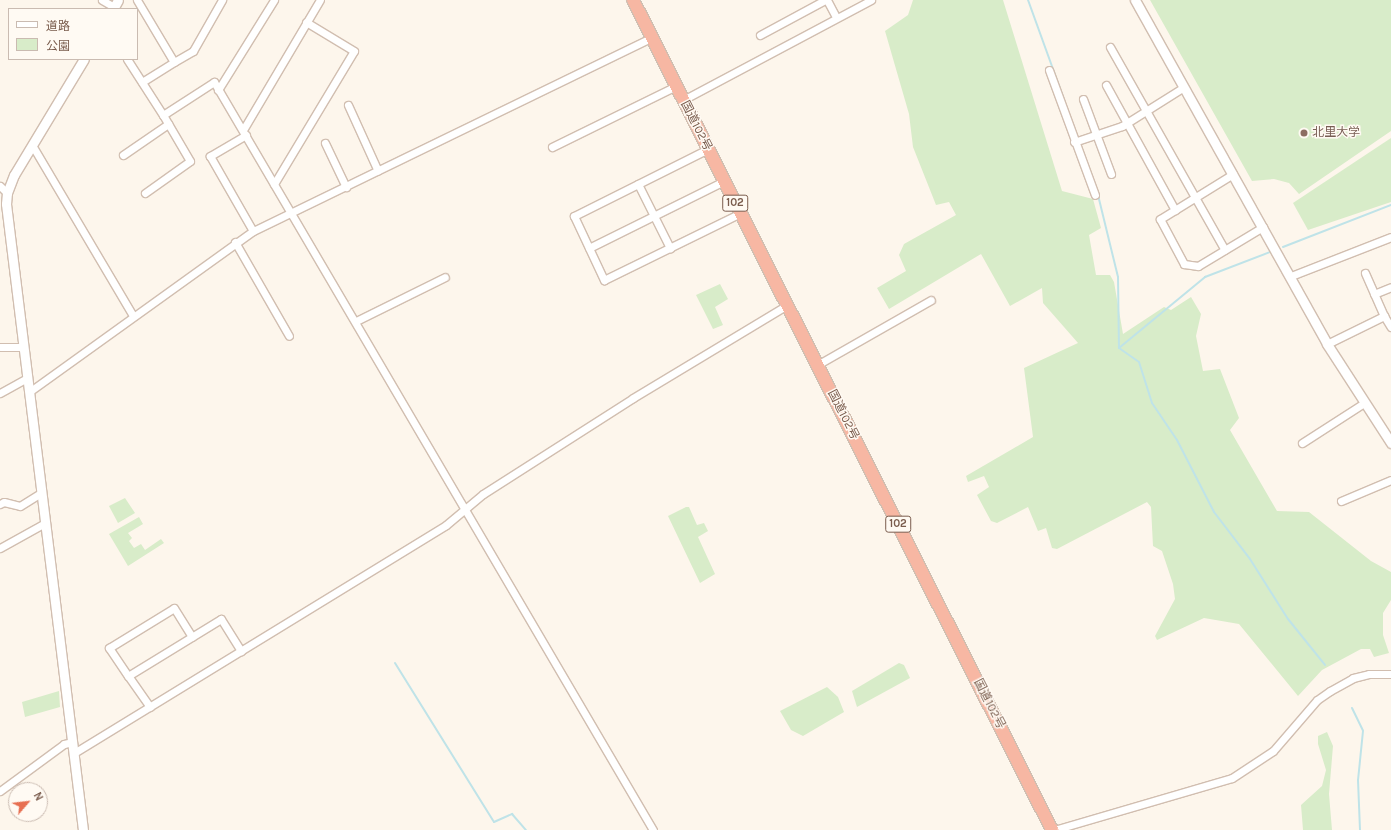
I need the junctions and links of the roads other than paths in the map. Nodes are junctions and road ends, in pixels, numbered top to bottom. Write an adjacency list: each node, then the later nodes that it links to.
1 (102, 0): 10 (street)
2 (137, 0): 18 (street)
3 (222, 0): 18 (street)
4 (274, 0): 24 (street)
5 (320, 0): 12 (street)
6 (633, 0): 14 (highway, 国道102号 / 102)
7 (826, 0): 11 (street); 13 (street)
8 (871, 0): 11 (street)
9 (1135, 0): 23 (street)
10 (115, 5)
11 (836, 18): 26 (street)
12 (306, 22): 32 (street); 44 (street)
13 (760, 34)
14 (652, 37): 22 (highway, 国道102号 / 102); 40 (street)
15 (1110, 47): 28 (street)
16 (83, 60): 36 (street)
17 (128, 60): 20 (street)
18 (174, 62): 20 (street)
19 (1049, 70): 34 (street)
20 (142, 82): 29 (street)
21 (1106, 85): 30 (street)
22 (676, 86): 26 (highway, 国道102号 / 102); 37 (street)
23 (1184, 87): 28 (street); 42 (street)
24 (218, 90): 29 (street); 32 (street)
25 (1083, 98): 33 (street)
26 (684, 100): 38 (highway, 国道102号 / 102)
27 (348, 105): 40 (street)
28 (1147, 111): 30 (street); 50 (street)
29 (163, 115): 31 (street)
30 (1127, 123): 33 (street); 51 (street)
31 (168, 124): 39 (street); 48 (street)
32 (244, 133): 44 (street); 56 (street)
33 (1096, 135): 34 (street); 41 (street)
34 (1077, 141): 49 (street)
35 (325, 143): 46 (street)
36 (32, 146): 47 (street); 69 (street)
37 (552, 147)
38 (708, 149): 43 (highway, 国道102号 / 102); 45 (street)
39 (123, 155)
40 (378, 171): 46 (street)
41 (1111, 174)
42 (1233, 174): 50 (street); 55 (street)
43 (724, 181): 53 (highway, 国道102号 / 102); 54 (street)
44 (274, 184): 52 (street)
45 (638, 184): 54 (street); 59 (street)
46 (346, 186): 52 (street)
47 (2, 191): 76 (street)
48 (145, 193)
49 (1094, 195)
50 (1196, 197): 51 (street); 61 (street)
51 (1175, 210): 61 (street)
52 (291, 212): 56 (street); 71 (street)
53 (740, 213): 60 (street); 68 (highway, 国道102号 / 102)
54 (654, 216): 59 (street); 60 (street)
55 (1263, 227): 61 (street); 63 (street)
56 (253, 231): 58 (street)
57 (1391, 238): 63 (street)
58 (235, 242): 69 (street); 73 (street)
59 (589, 248): 60 (street)
60 (670, 248)
61 (1224, 250)
62 (1365, 273): 66 (street)
63 (1291, 276): 74 (street)
64 (445, 277): 71 (street)
65 (1391, 287): 66 (street)
66 (1374, 294): 70 (street)
67 (930, 300): 77 (street)
68 (787, 305): 77 (highway, 国道102号 / 102); 88 (street)
69 (133, 316): 79 (street)
70 (1384, 316): 72 (street); 74 (street)
71 (356, 321): 88 (street)
72 (1391, 327)
73 (289, 336)
74 (1327, 344): 81 (street)
75 (0, 347): 76 (street)
76 (23, 347): 78 (street)
77 (817, 365): 101 (highway, 国道102号 / 102)
78 (27, 378): 79 (street); 80 (street)
79 (29, 392): 85 (street)
80 (0, 393)
81 (1364, 403): 82 (street); 83 (street)
82 (1391, 443)
83 (1302, 444)
84 (1391, 480): 86 (street)
85 (41, 493): 87 (street); 89 (street)
86 (1341, 501)
87 (0, 504)
88 (465, 511): 92 (street); 100 (street)
89 (45, 523): 90 (street); 96 (street)
90 (0, 548)
91 (192, 637): 92 (street); 94 (street); 94 (street)
92 (241, 651): 95 (street)
93 (1391, 674): 101 (street)
94 (128, 676): 95 (street)
95 (150, 707): 97 (street)
96 (72, 742): 97 (street); 98 (street)
97 (74, 753): 99 (street)
98 (0, 791)
99 (83, 830)
100 (653, 830)
101 (1053, 830)

